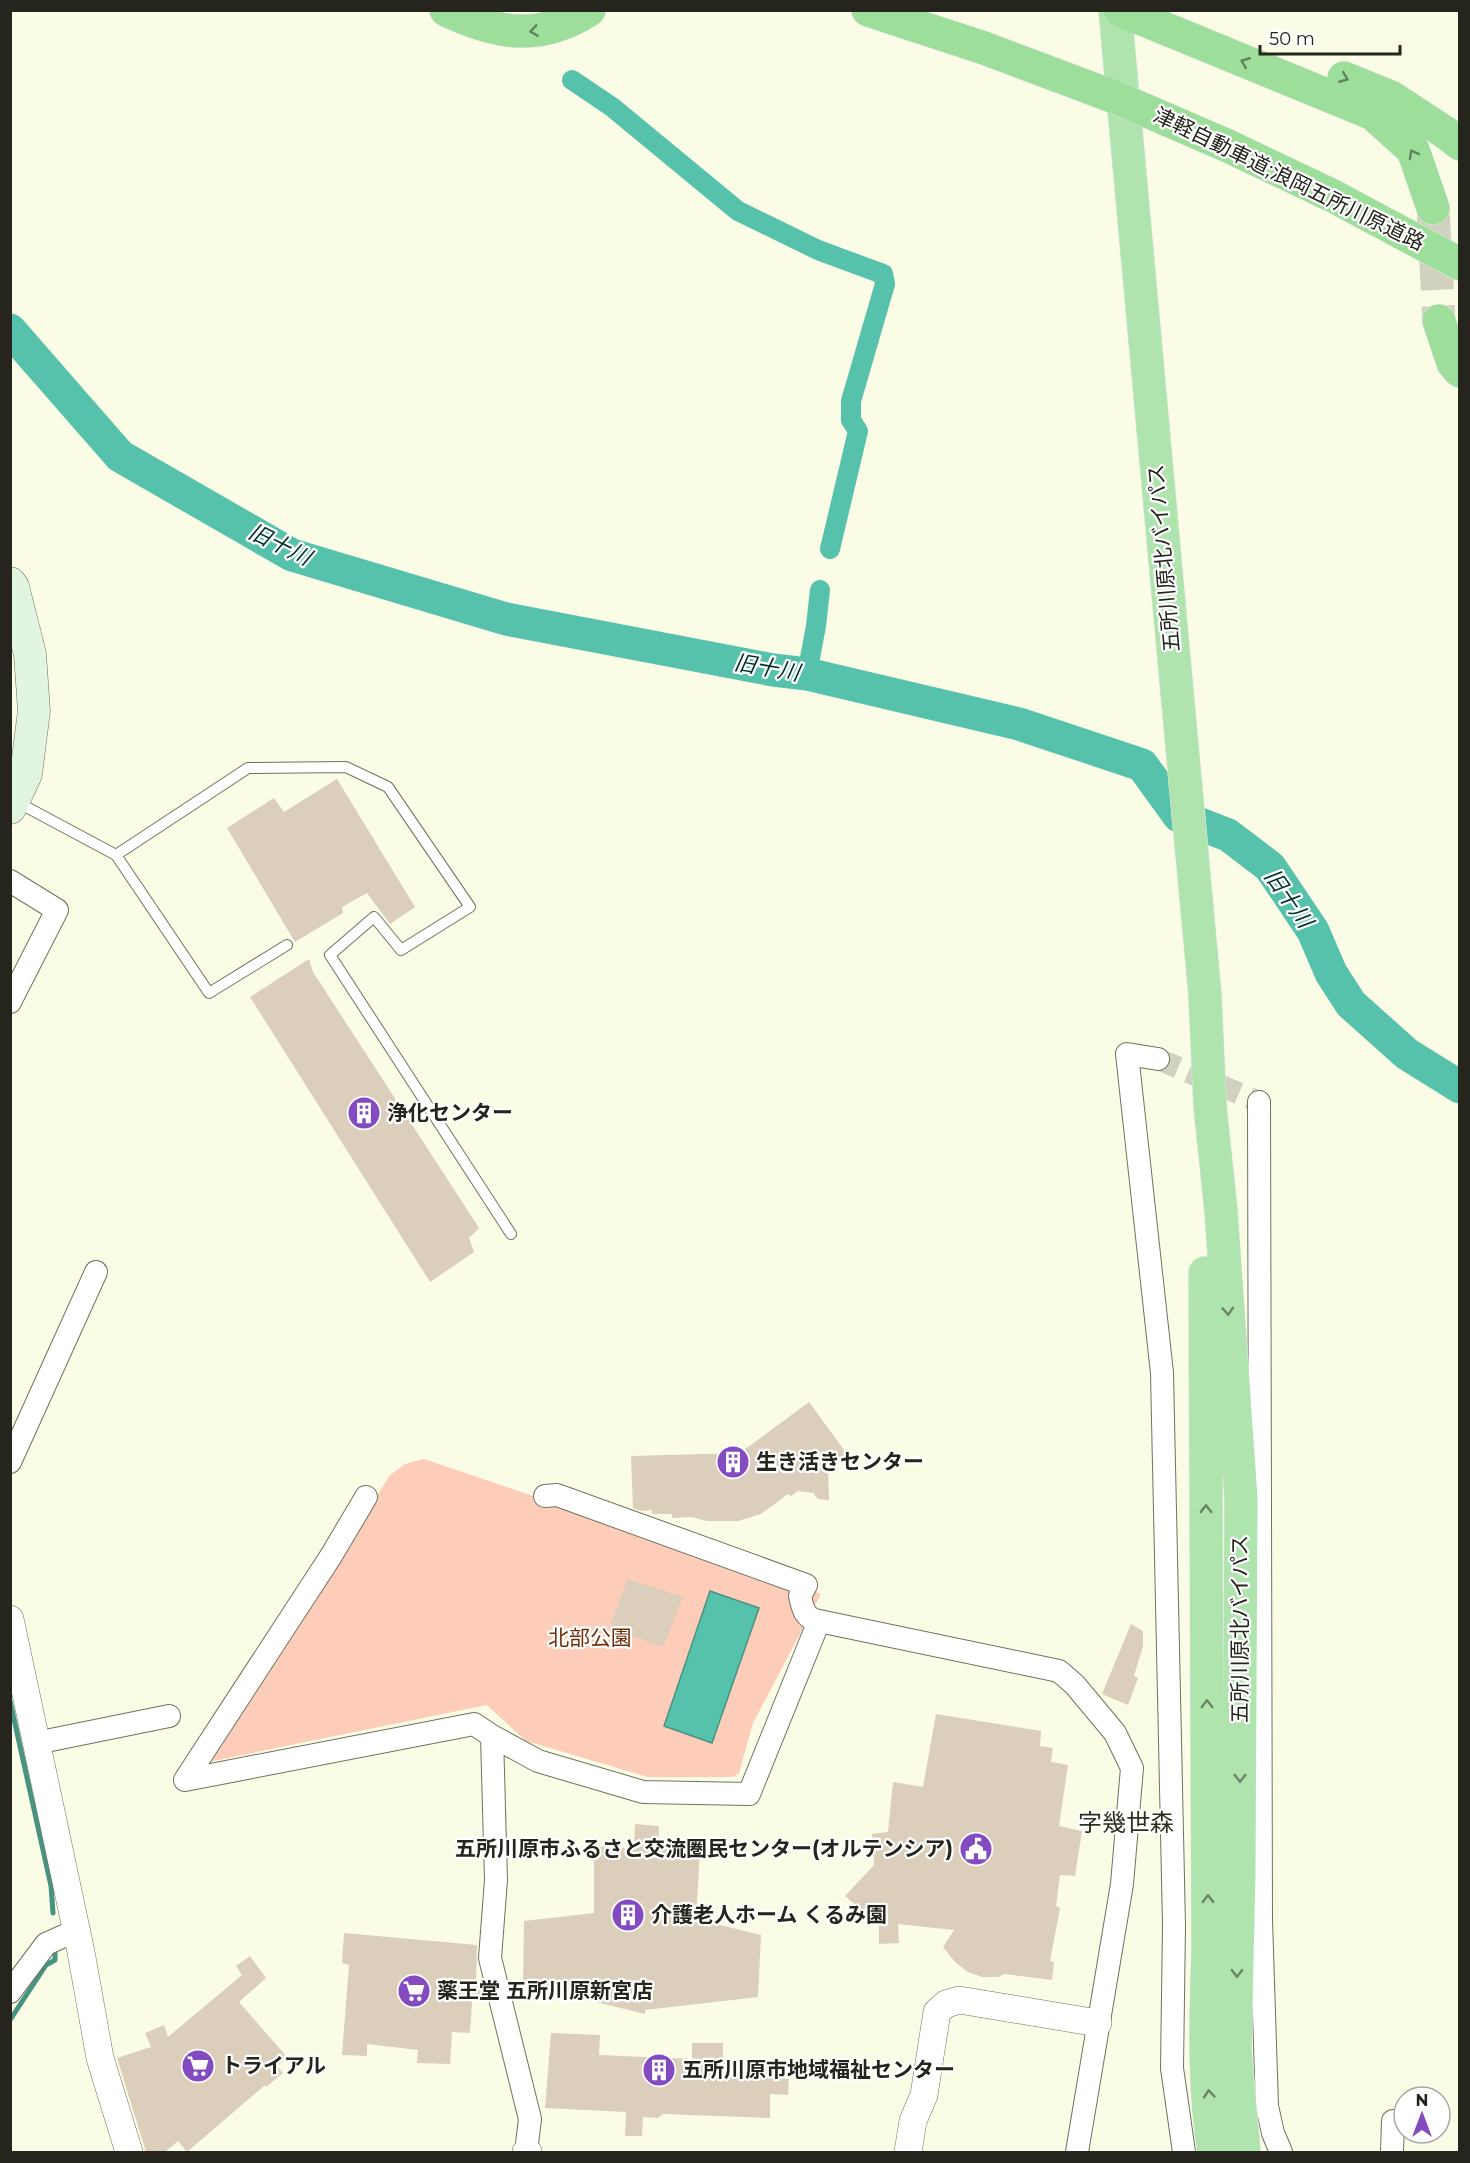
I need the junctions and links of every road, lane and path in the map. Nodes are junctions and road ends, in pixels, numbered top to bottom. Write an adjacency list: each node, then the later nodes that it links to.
1 (446, 10): 2 (highway, one-way to 1)
2 (589, 10)
3 (868, 10): 8 (highway, 津軽自動車道;浪岡五所川原道路, bridge)
4 (1118, 10): 7 (highway, one-way to 4); 19 (highway, 五所川原北バイパス, bridge)
5 (1129, 10): 6 (highway, one-way to 6)
6 (1460, 144)
7 (1433, 208)
8 (1460, 264)
9 (1439, 321): 10 (highway)
10 (1460, 371)
11 (10, 583): 12 (main road)
12 (12, 804): 13 (lane)
13 (116, 855): 15 (lane); 20 (lane)
14 (10, 881): 16 (street)
15 (286, 945)
16 (10, 1002)
17 (1158, 1059): 38 (street)
18 (1259, 1102): 41 (street)
19 (1210, 1106): 39 (highway, 五所川原北バイパス, one-way to 19); 40 (highway, 五所川原北バイパス, one-way to 40)
20 (511, 1234)
21 (96, 1272): 22 (street)
22 (10, 1461)
23 (545, 1496): 26 (street)
24 (366, 1497): 29 (street)
25 (10, 1619): 27 (street)
26 (819, 1621): 29 (street); 33 (street)
27 (15, 1664): 30 (street)
28 (169, 1716): 30 (street)
29 (492, 1736): 35 (street)
30 (36, 1743): 31 (street)
31 (75, 1931): 32 (street); 34 (street)
32 (10, 1992)
33 (1098, 2023): 36 (street); 37 (street)
34 (129, 2152)
35 (527, 2152)
36 (908, 2152)
37 (1077, 2152)
38 (1184, 2152)
39 (1214, 2152)
40 (1244, 2152)
41 (1281, 2152)

